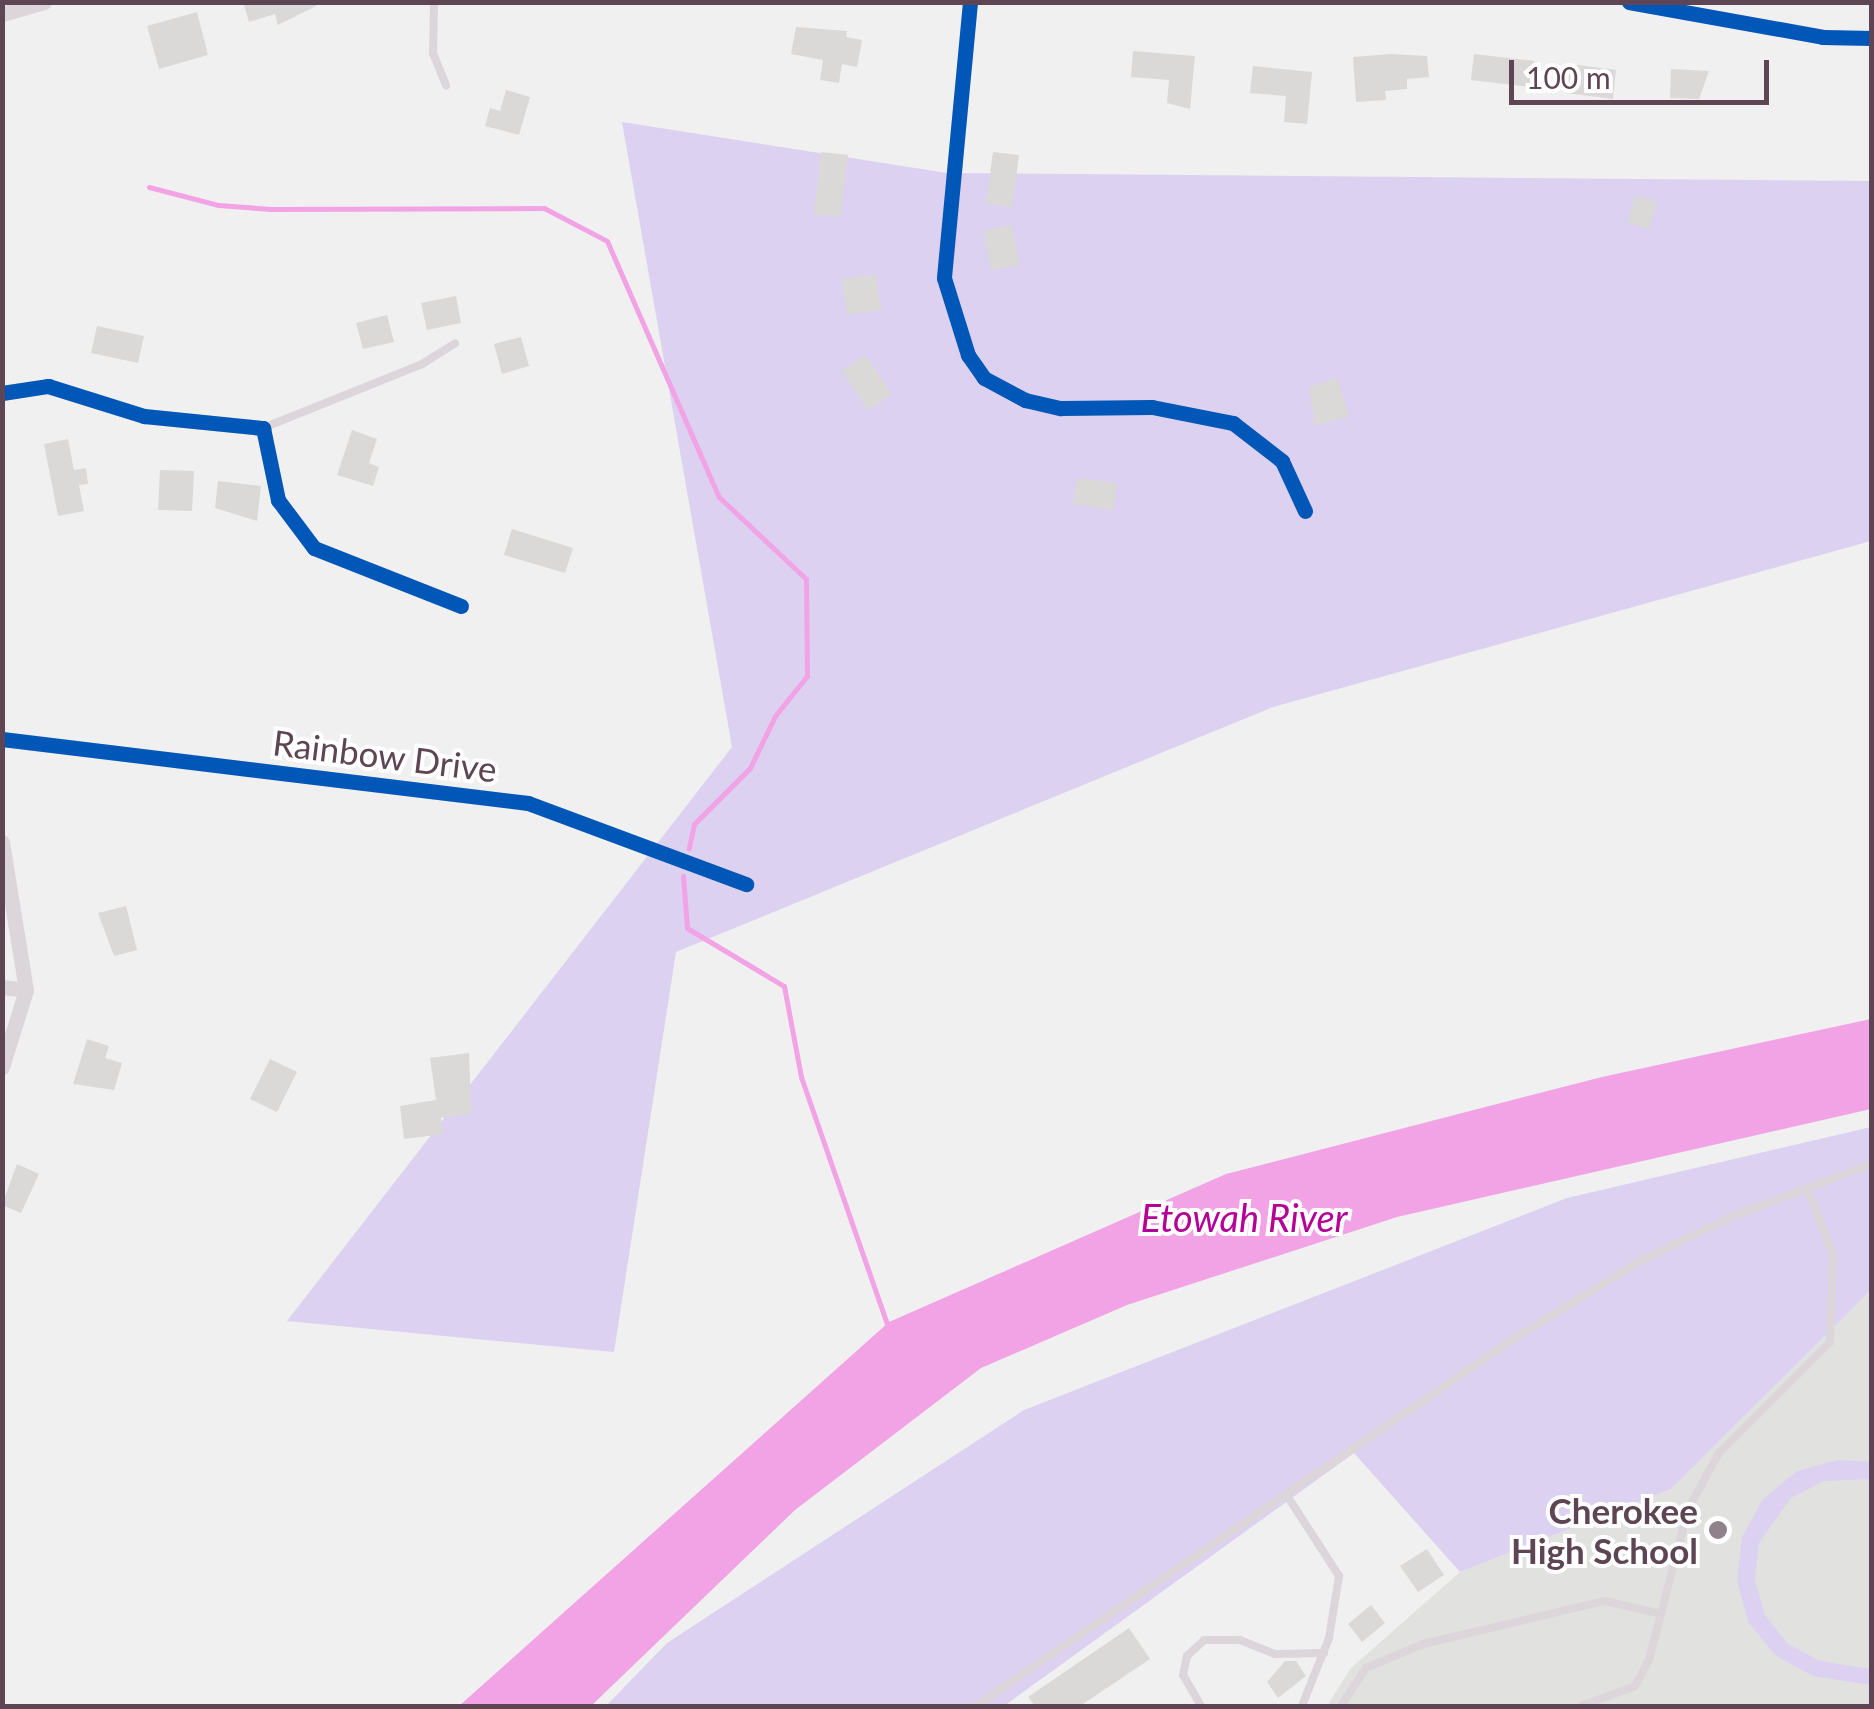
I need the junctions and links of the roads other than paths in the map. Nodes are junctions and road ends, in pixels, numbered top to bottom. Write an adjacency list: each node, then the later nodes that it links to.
1 (44, 2): 5 (street)
2 (434, 2): 7 (lane)
3 (970, 2): 11 (street)
4 (1629, 2): 6 (street)
5 (2, 14)
6 (1872, 38)
7 (446, 86)
8 (455, 342): 10 (lane)
9 (2, 393): 10 (street)
10 (263, 428): 12 (street)
11 (1305, 511)
12 (461, 606)
13 (2, 739): 15 (street, Rainbow Drive)
14 (2, 842): 17 (street)
15 (746, 884)
16 (2, 987): 17 (street)
17 (26, 990): 18 (street)
18 (2, 1067)
19 (1872, 1164): 20 (lane)
20 (1806, 1188): 21 (lane); 22 (lane)
21 (1286, 1494): 23 (lane); 24 (lane)
22 (1661, 1614): 27 (lane); 28 (lane)
23 (1324, 1653): 25 (lane); 26 (lane)
24 (976, 1706)
25 (1201, 1706)
26 (1302, 1706)
27 (1341, 1706)
28 (1581, 1706)

